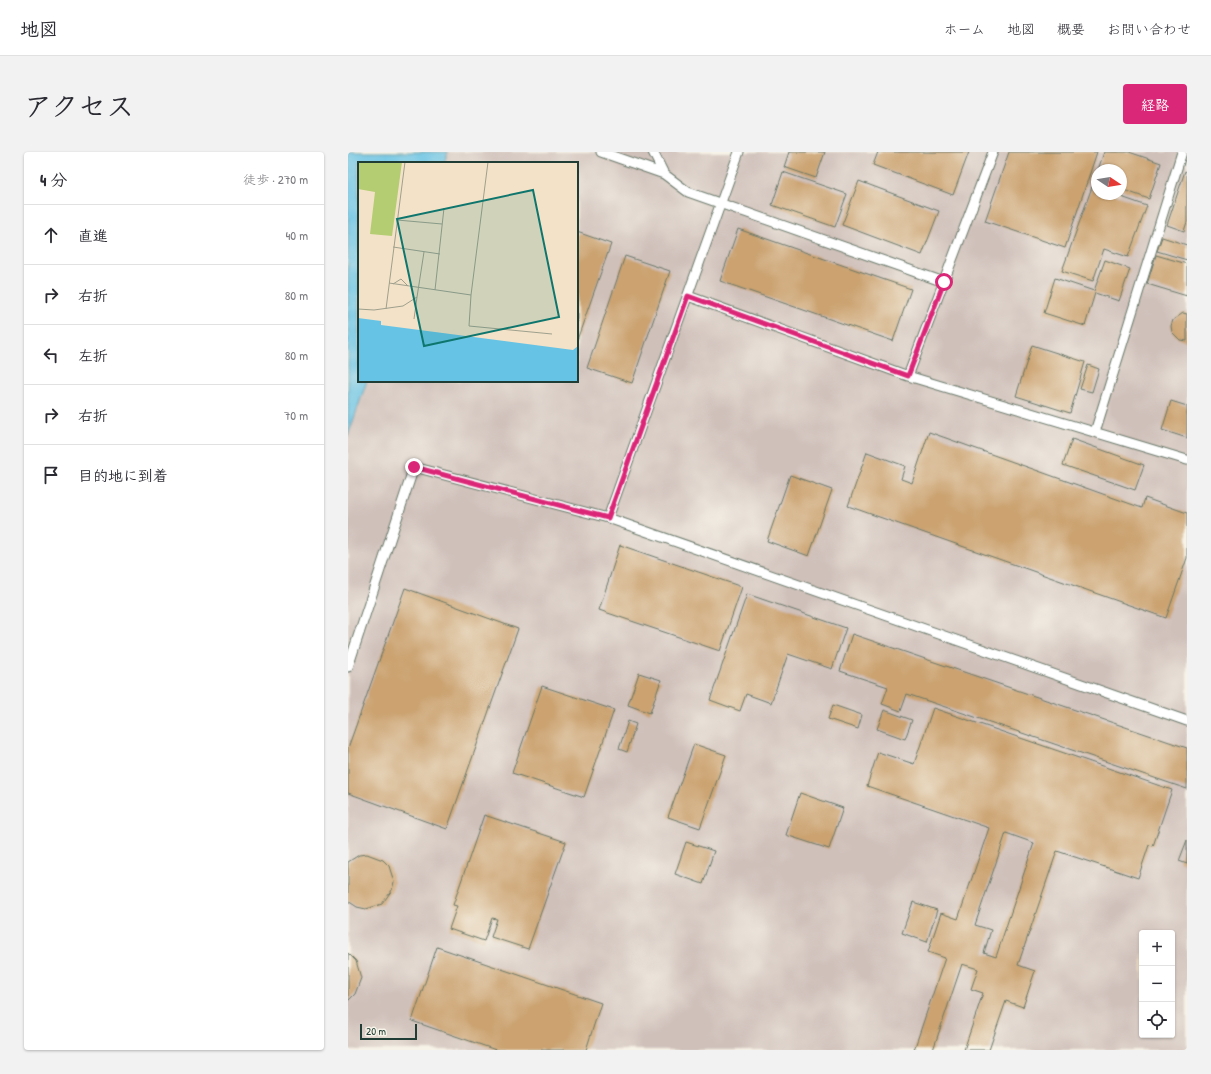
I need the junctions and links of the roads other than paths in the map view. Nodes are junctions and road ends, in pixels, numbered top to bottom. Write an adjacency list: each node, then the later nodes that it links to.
1 (601, 152): 6 (lane)
2 (653, 152): 6 (lane)
3 (739, 152): 7 (lane)
4 (993, 152): 8 (lane)
5 (1182, 152): 11 (lane)
6 (664, 174): 7 (lane)
7 (721, 202): 8 (lane); 9 (lane)
8 (944, 282): 10 (lane)
9 (688, 296): 10 (lane); 13 (lane)
10 (908, 376): 11 (lane)
11 (1095, 432): 12 (lane)
12 (1187, 460)
13 (608, 518): 14 (lane); 15 (lane)
14 (348, 667)
15 (1187, 721)

